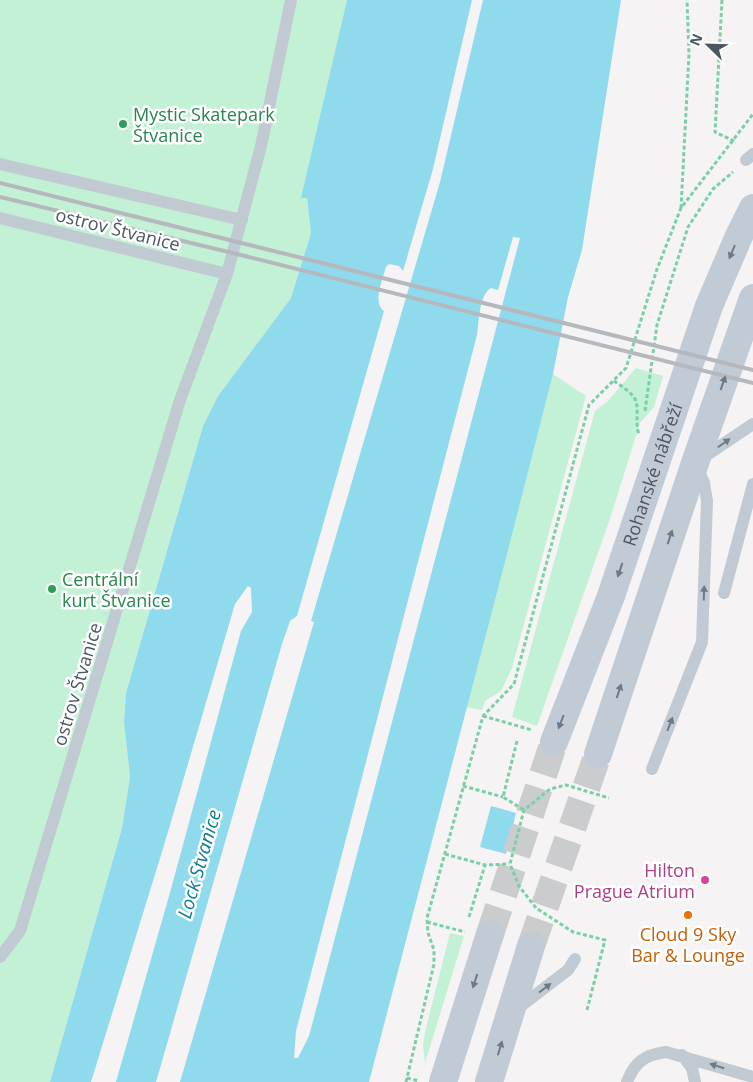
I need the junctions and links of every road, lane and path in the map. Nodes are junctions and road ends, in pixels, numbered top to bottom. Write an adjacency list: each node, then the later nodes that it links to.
1 (291, 0): 11 (lane, ostrov Štvanice)
2 (687, 0): 8 (path)
3 (722, 0): 5 (path)
4 (753, 114): 5 (path)
5 (734, 141): 8 (path)
6 (750, 157): 15 (path)
7 (0, 164): 11 (lane)
8 (681, 208): 14 (path)
9 (753, 208): 22 (main road, Rohanské nábřeží, one-way to 22)
10 (0, 218): 12 (lane, ostrov Štvanice)
11 (242, 220): 12 (lane, ostrov Štvanice)
12 (227, 274): 37 (lane, ostrov Štvanice)
13 (753, 298): 18 (main road, one-way to 13)
14 (614, 381): 17 (path); 21 (path)
15 (645, 415)
16 (753, 424): 18 (lane, one-way to 16)
17 (643, 433)
18 (695, 462): 24 (main road, one-way to 18); 25 (lane, one-way to 18)
19 (753, 484): 20 (lane)
20 (724, 593)
21 (482, 716): 22 (path); 26 (path)
22 (546, 737)
23 (517, 742): 27 (path)
24 (598, 754)
25 (652, 769)
26 (463, 786): 27 (path); 30 (path)
27 (503, 796): 29 (path)
28 (609, 798): 29 (path)
29 (524, 810): 31 (path)
30 (445, 854): 32 (path); 34 (path)
31 (510, 864): 32 (path); 39 (path)
32 (485, 865): 33 (path)
33 (469, 917)
34 (427, 922): 35 (path); 43 (path)
35 (480, 934): 45 (main road, one-way to 45)
36 (531, 946): 40 (main road)
37 (0, 956)
38 (576, 959): 40 (lane, one-way to 38)
39 (587, 1010)
40 (511, 1014): 46 (main road, one-way to 40)
41 (682, 1055): 42 (lane, one-way to 41); 47 (lane); 48 (lane)
42 (753, 1077)
43 (407, 1080): 44 (path)
44 (422, 1082)
45 (443, 1082)
46 (489, 1082)
47 (627, 1082)
48 (695, 1082)

